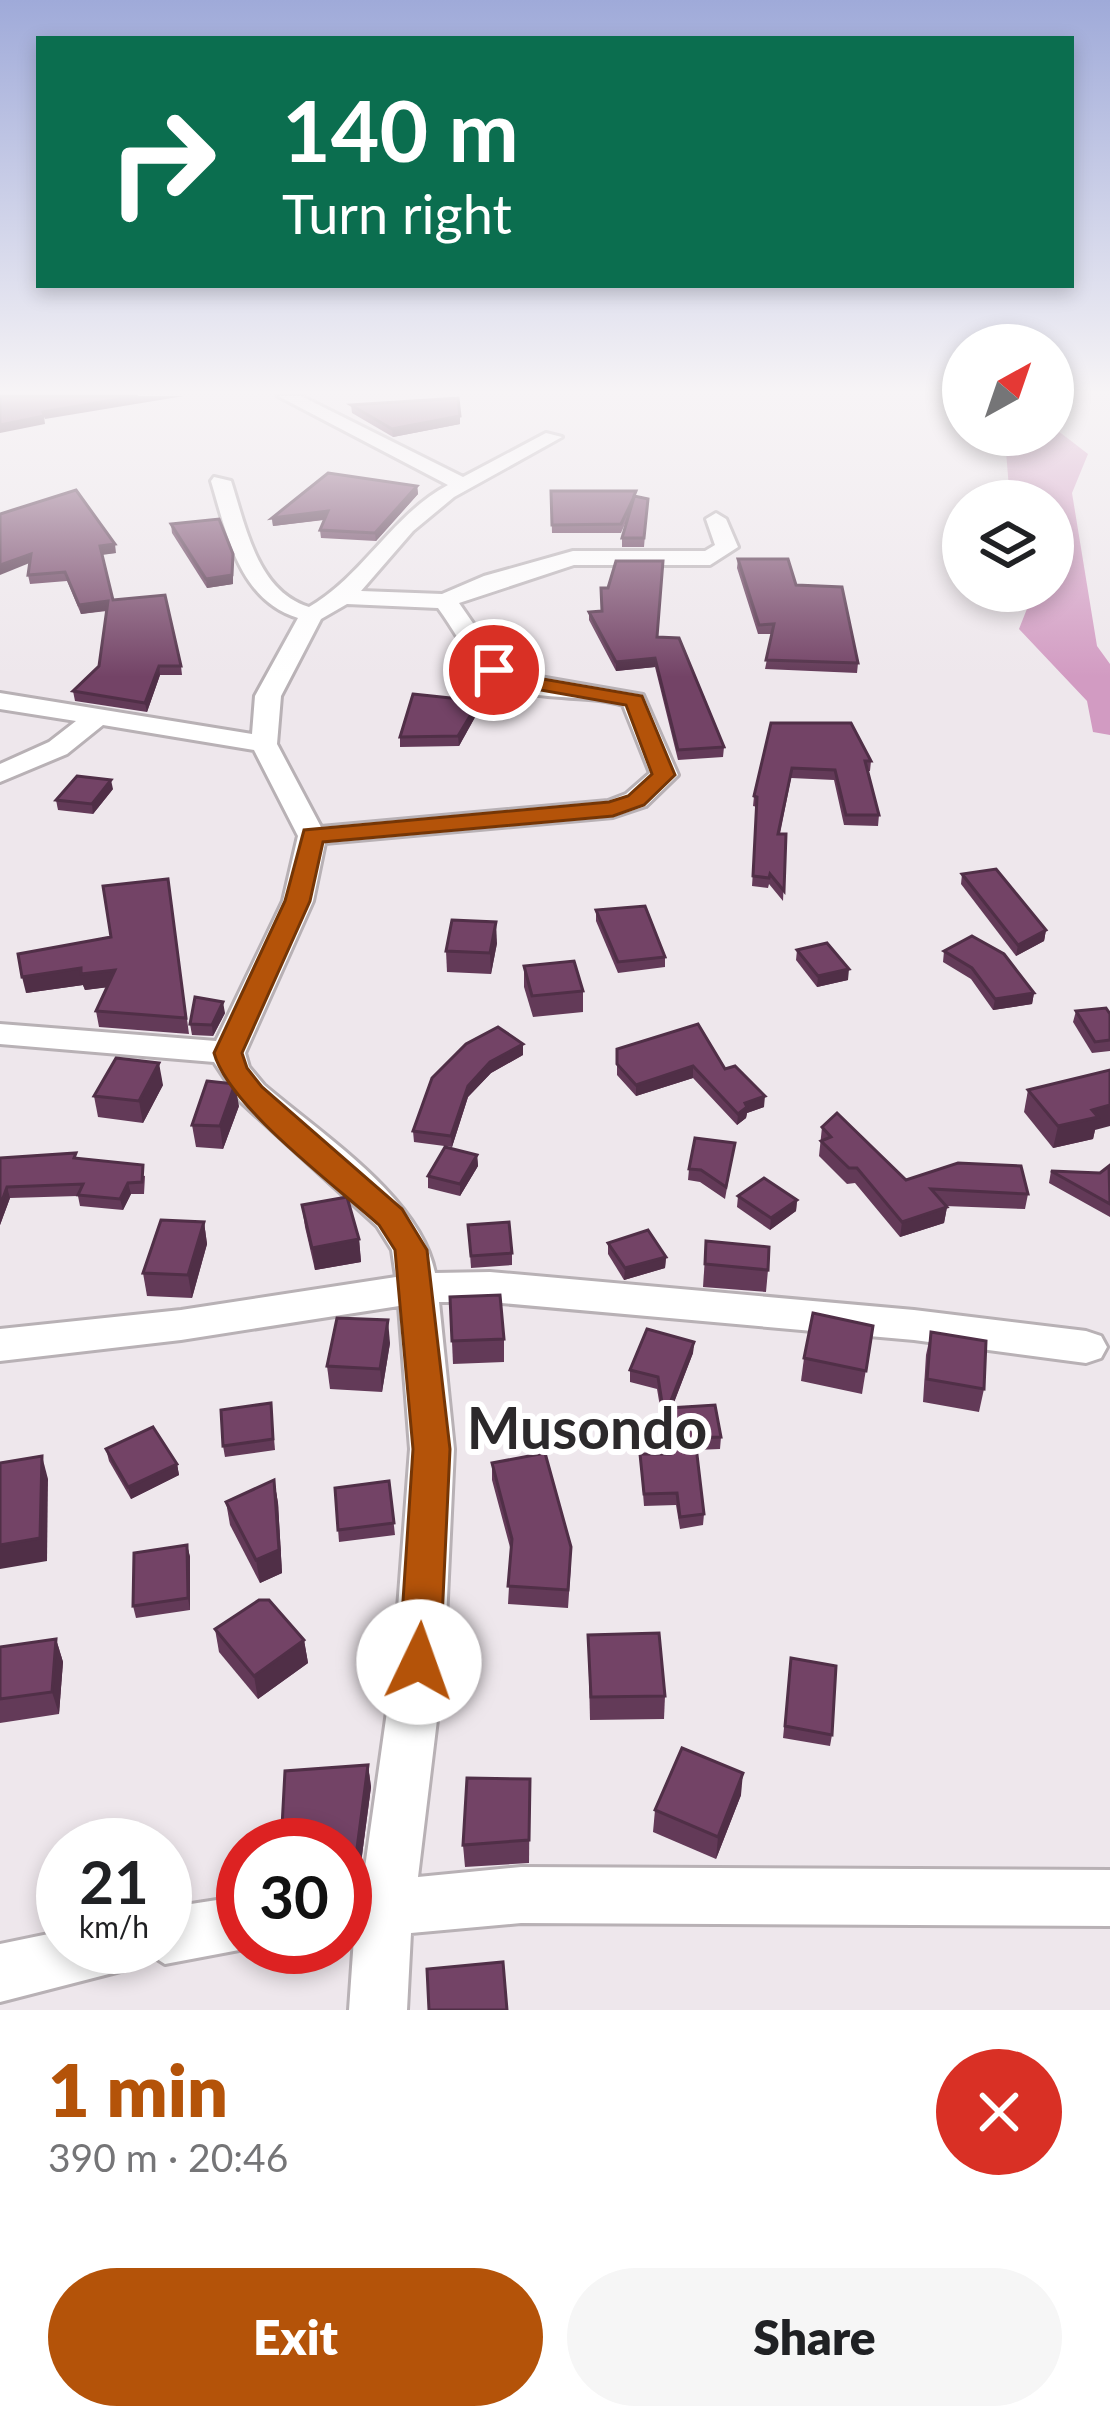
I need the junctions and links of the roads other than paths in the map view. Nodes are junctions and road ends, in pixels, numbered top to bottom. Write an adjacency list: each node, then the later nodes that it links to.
1 (224, 490): 6 (street)
2 (452, 490): 4 (street)
3 (716, 519): 5 (street)
4 (343, 597): 5 (street); 6 (street)
5 (445, 601): 11 (street)
6 (312, 615): 9 (street)
7 (0, 700): 8 (street)
8 (96, 718): 9 (street); 10 (street)
9 (264, 744): 11 (street)
10 (0, 774)
11 (312, 836): 13 (street)
12 (0, 1034): 13 (street)
13 (228, 1053): 14 (street)
14 (418, 1288): 15 (street); 16 (street); 17 (street)
15 (0, 1345)
16 (1086, 1347)
17 (372, 1880)
18 (1110, 1898): 19 (street)
19 (372, 1907)
20 (372, 1940): 23 (street)
21 (36, 1965): 22 (street)
22 (0, 1973)
23 (378, 2010)

